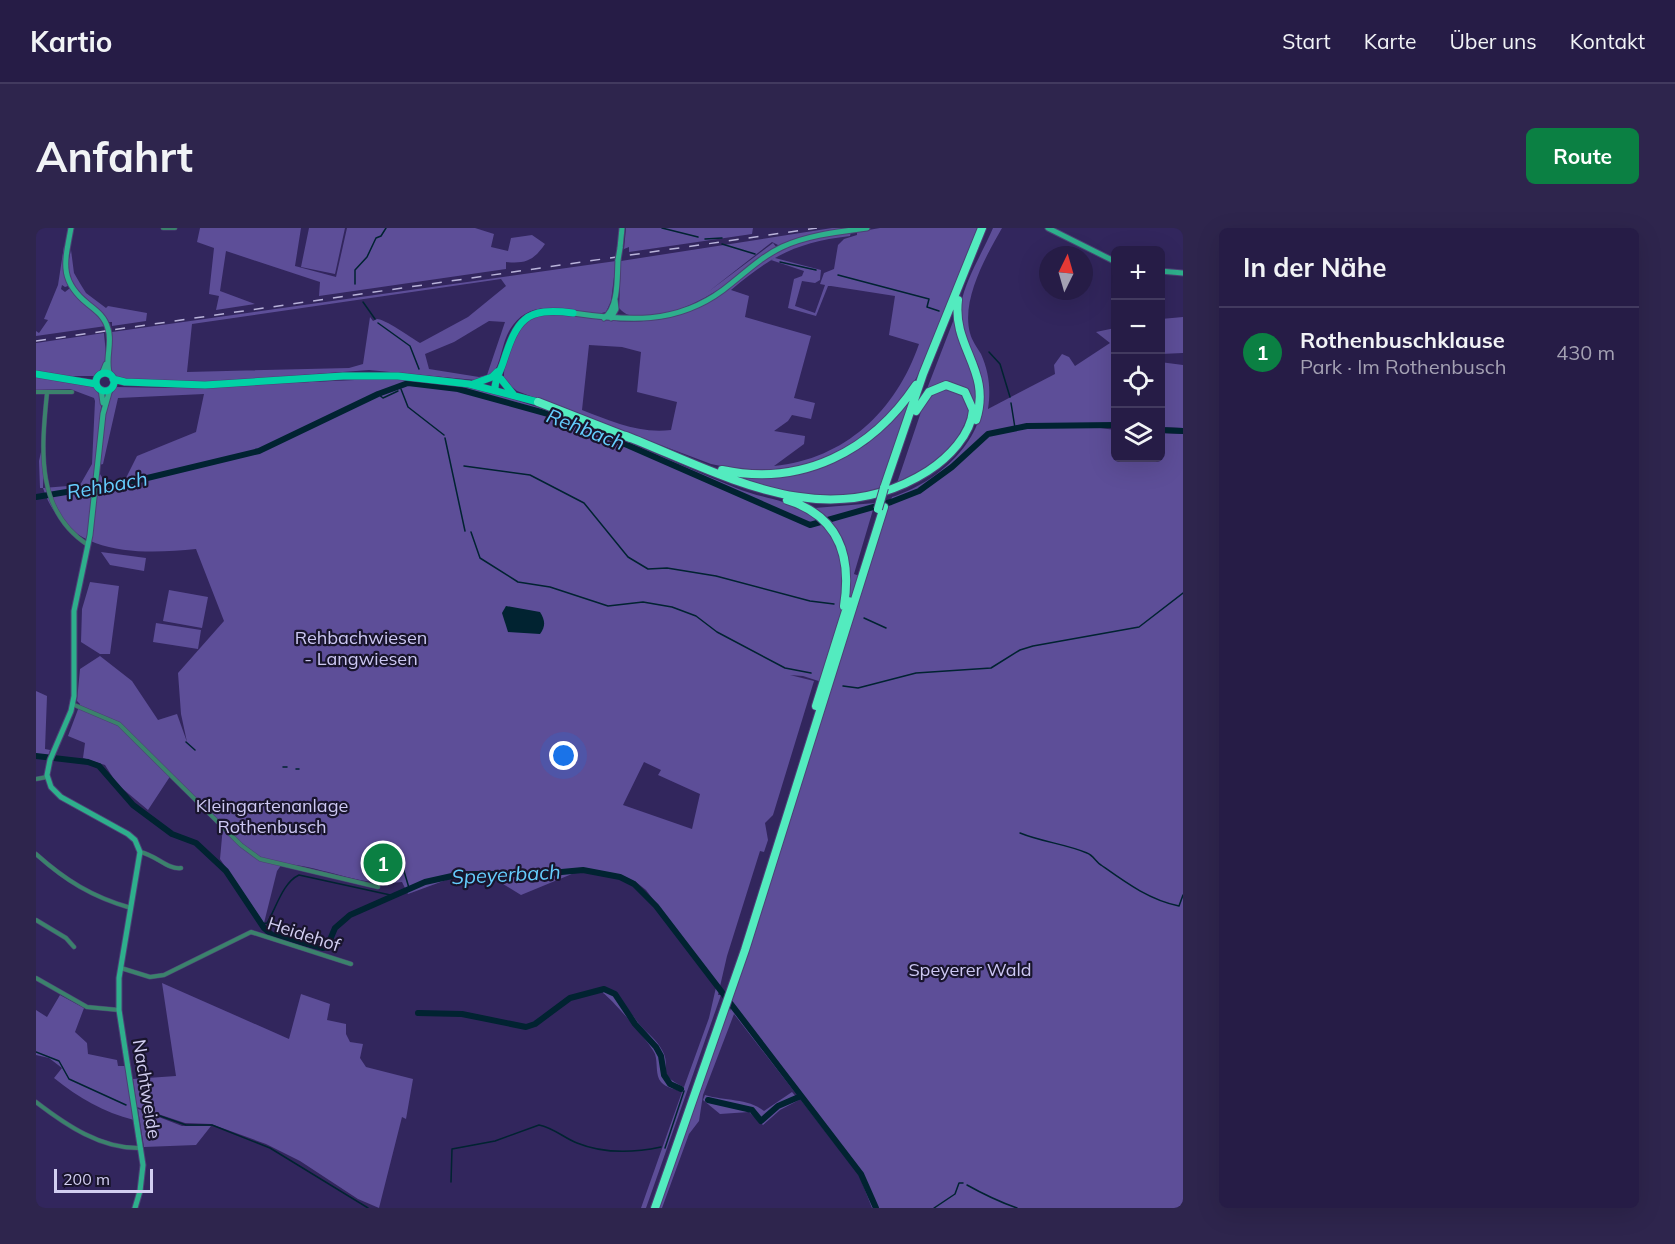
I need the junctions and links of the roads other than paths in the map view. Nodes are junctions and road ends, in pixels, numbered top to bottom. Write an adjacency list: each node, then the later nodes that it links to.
1 (71, 228): 22 (street)
2 (163, 228): 3 (street)
3 (175, 228)
4 (622, 228): 12 (street, bridge)
5 (867, 228): 17 (street)
6 (982, 228): 20 (highway)
7 (988, 228): 13 (highway)
8 (1048, 228): 9 (street)
9 (1111, 260)
10 (1165, 271): 11 (street)
11 (1183, 273)
12 (614, 299): 14 (street); 16 (street)
13 (958, 300): 30 (highway); 34 (highway)
14 (616, 309): 16 (street); 17 (street)
15 (573, 313): 16 (street); 18 (main road)
16 (608, 317): 17 (street)
17 (629, 320)
18 (502, 365): 21 (main road); 23 (main road); 24 (main road)
19 (36, 374): 22 (main road)
20 (923, 374): 32 (highway); 33 (highway)
21 (501, 380): 24 (main road); 28 (main road)
22 (105, 382): 23 (main road); 36 (street)
23 (469, 384): 24 (main road)
24 (495, 390): 28 (main road)
25 (36, 392): 27 (street)
26 (72, 392): 27 (street)
27 (47, 393): 36 (street)
28 (514, 395): 29 (main road)
29 (538, 402): 31 (highway)
30 (916, 411): 32 (highway); 33 (highway)
31 (626, 436): 32 (highway); 34 (highway)
32 (696, 464)
33 (887, 488): 35 (highway, bridge)
34 (789, 501): 37 (highway)
35 (881, 508): 37 (highway); 38 (highway)
36 (88, 545): 39 (street)
37 (842, 624): 38 (highway)
38 (840, 640): 52 (highway)
39 (72, 704): 40 (street); 45 (street)
40 (47, 777): 41 (street); 42 (street)
41 (36, 779)
42 (140, 852): 44 (street); 46 (street, Nachtweide)
43 (36, 854): 46 (street)
44 (181, 868)
45 (378, 887)
46 (131, 908): 50 (street, Nachtweide)
47 (36, 920): 48 (street)
48 (74, 947)
49 (351, 963): 50 (street, Heidehof)
50 (120, 967): 53 (street, Nachtweide)
51 (36, 978): 53 (street)
52 (726, 998): 57 (highway); 58 (highway)
53 (119, 1010): 55 (street, Nachtweide)
54 (36, 1102): 55 (street)
55 (141, 1148): 56 (street, Nachtweide)
56 (135, 1208)
57 (649, 1208)
58 (654, 1208)

